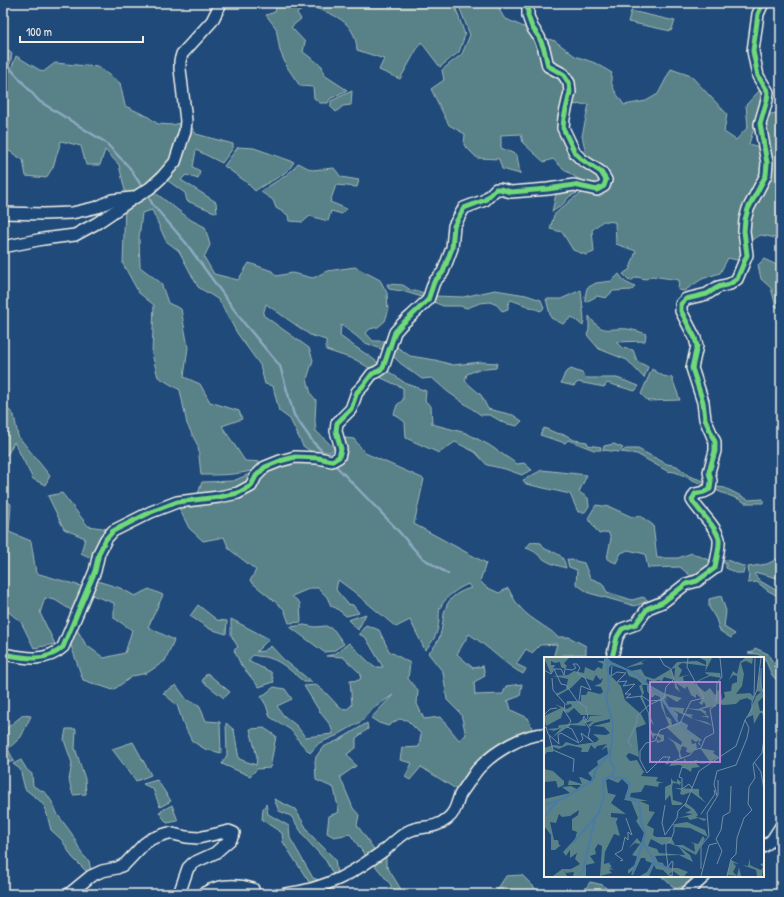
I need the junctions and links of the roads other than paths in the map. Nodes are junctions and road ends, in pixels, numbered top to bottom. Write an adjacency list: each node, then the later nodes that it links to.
1 (221, 3): 4 (street)
2 (528, 3): 7 (street)
3 (763, 3): 8 (street)
4 (134, 198): 5 (street); 6 (street)
5 (3, 213)
6 (3, 247)
7 (3, 654)
8 (612, 657)
9 (544, 734): 17 (street)
10 (781, 826): 11 (street)
11 (764, 846)
12 (704, 877): 18 (street)
13 (69, 894): 14 (street)
14 (179, 894)
15 (202, 894): 16 (street)
16 (254, 894)
17 (285, 894)
18 (685, 894)

